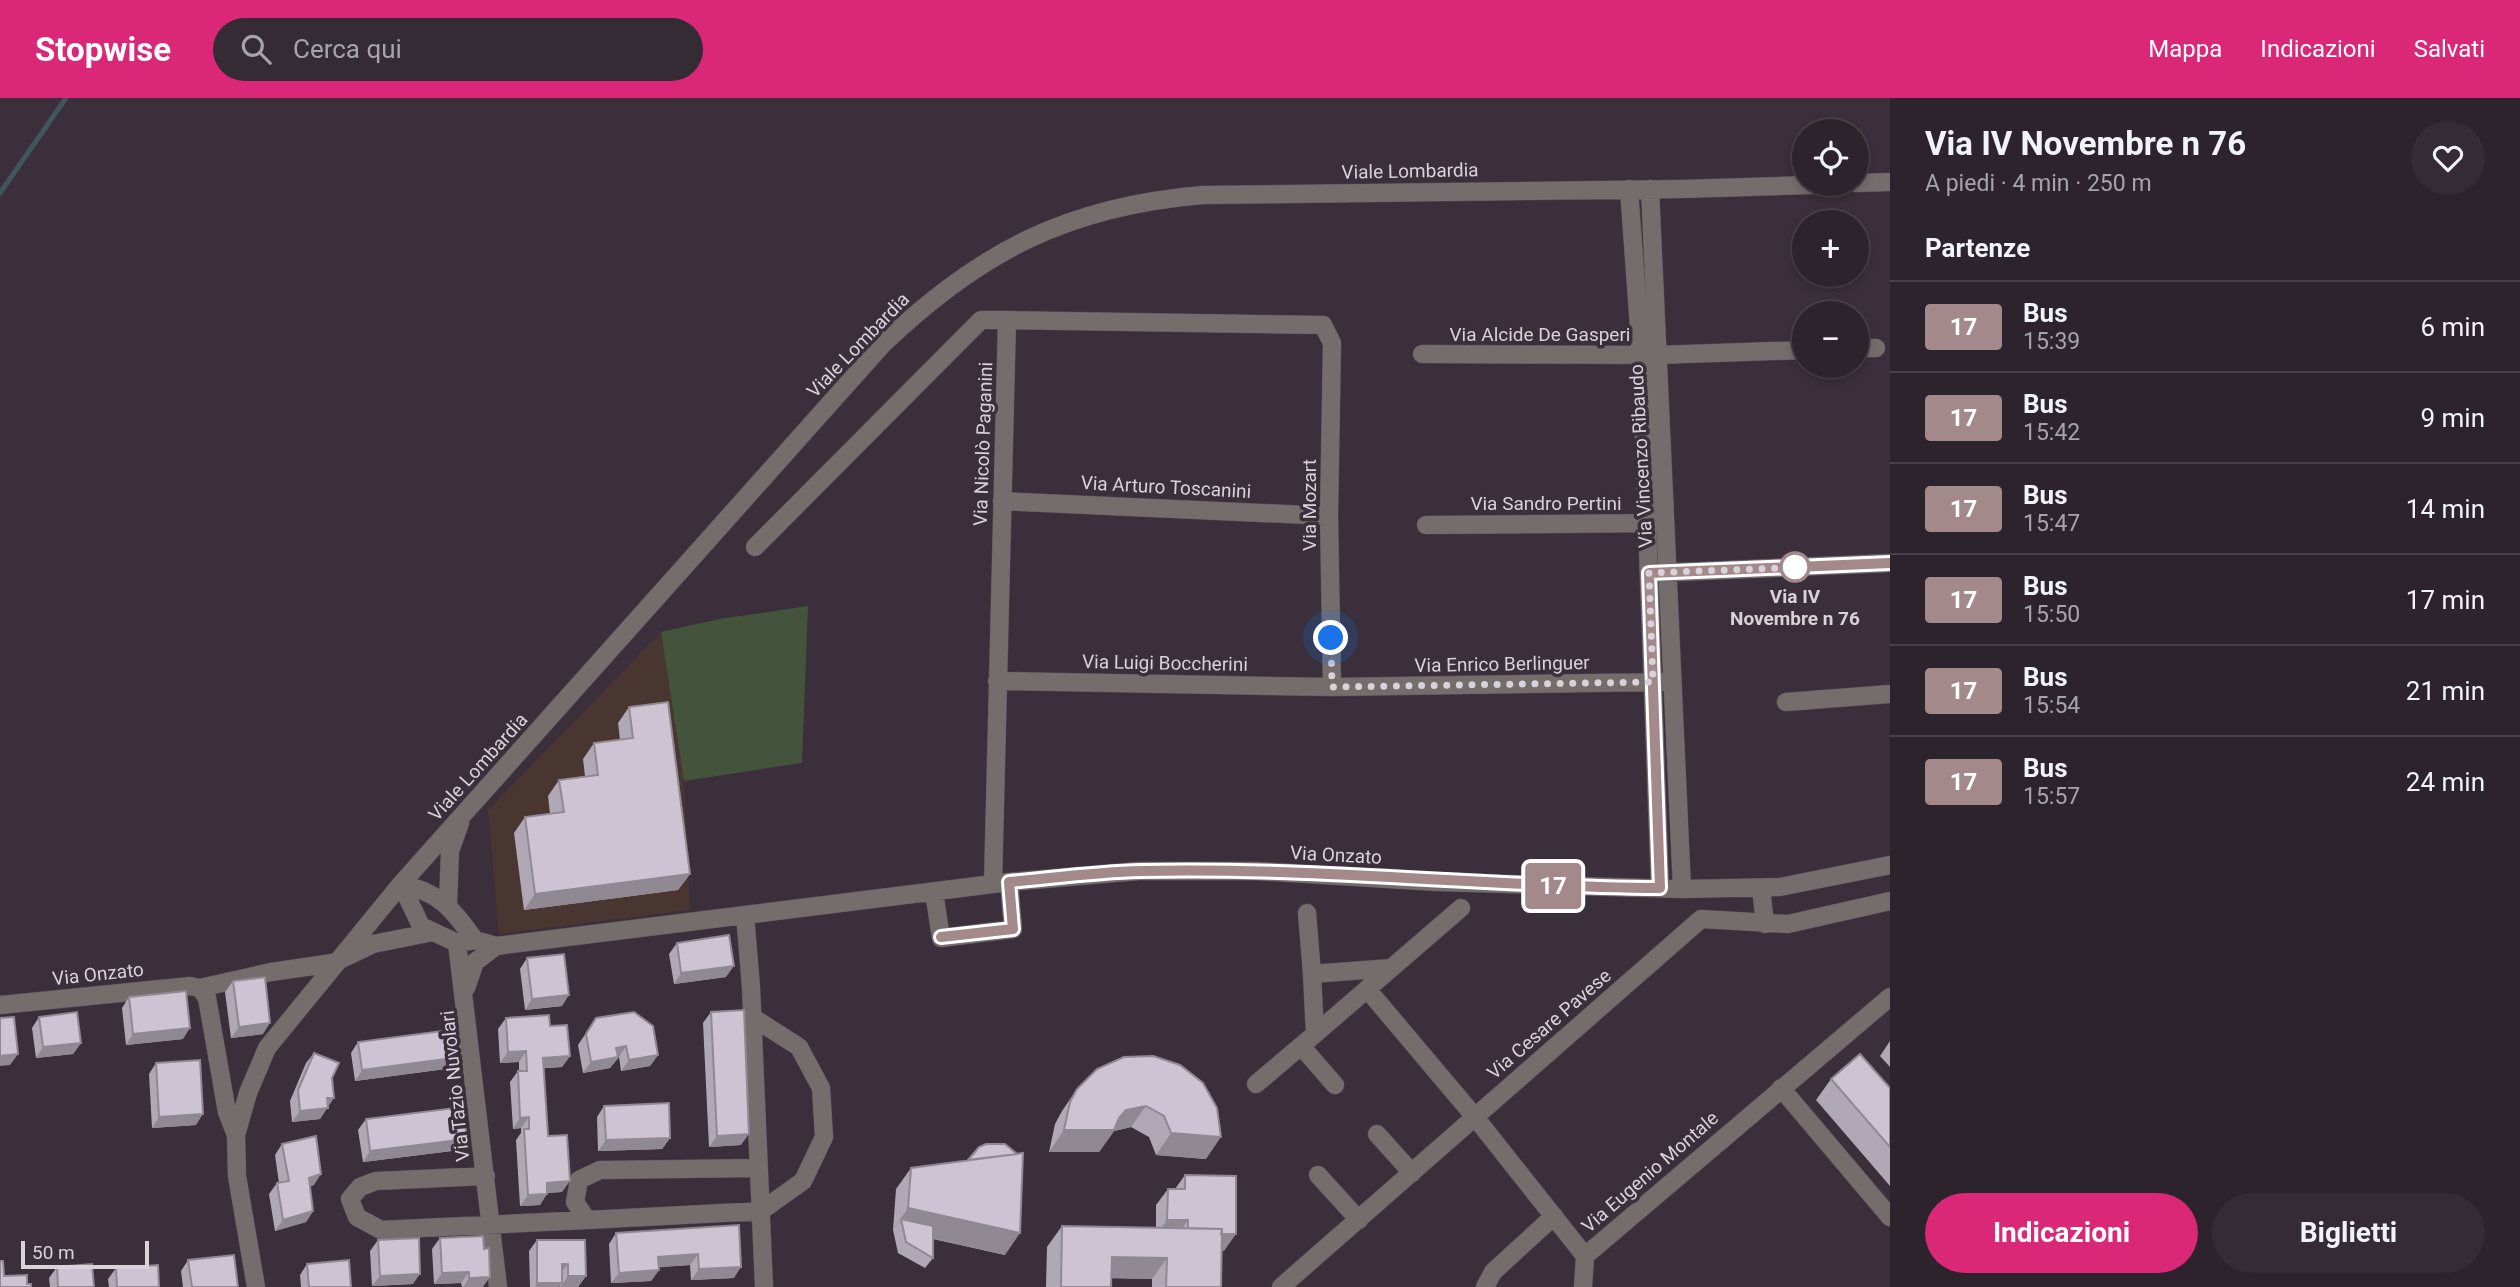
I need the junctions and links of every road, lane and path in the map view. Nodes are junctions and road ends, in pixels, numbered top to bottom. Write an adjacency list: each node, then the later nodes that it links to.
1 (1890, 182): 2 (street)
2 (1869, 183)
3 (1792, 185): 5 (street, Viale Lombardia)
4 (1629, 189): 5 (street, Viale Lombardia); 11 (street, Via Vincenzo Ribaudo); 26 (street, Viale Lombardia)
5 (1650, 189): 11 (street, Via Vincenzo Ribaudo)
6 (1007, 320): 12 (street, Via Nicolò Paganini); 13 (street, Via Mozart); 16 (street)
7 (1869, 348): 8 (street)
8 (1876, 348)
9 (1792, 350): 11 (street, Via Alcide De Gasperi)
10 (1422, 354): 11 (street, Via Alcide De Gasperi)
11 (1649, 355): 14 (street, Via Vincenzo Ribaudo)
12 (1002, 501): 13 (street, Via Arturo Toscanini); 20 (street, Via Nicolò Paganini)
13 (1329, 516): 23 (street, Via Mozart)
14 (1657, 523): 15 (street, Via Sandro Pertini); 18 (street, Via Vincenzo Ribaudo); 19 (street, Via Vincenzo Ribaudo)
15 (1426, 524)
16 (755, 547)
17 (1890, 563): 19 (street)
18 (1649, 573): 19 (street); 21 (street, Via Vincenzo Ribaudo)
19 (1668, 573): 22 (street, Via Vincenzo Ribaudo)
20 (997, 681): 23 (street, Via Luigi Boccherini); 28 (street, Via Nicolò Paganini)
21 (1653, 682): 22 (street, Via Enrico Berlinguer); 23 (street, Via Enrico Berlinguer); 30 (street, Via Vincenzo Ribaudo)
22 (1673, 683): 32 (street, Via Vincenzo Ribaudo)
23 (1332, 687)
24 (1890, 694): 25 (street)
25 (1786, 702)
26 (464, 814): 29 (street, Viale Lombardia); 35 (street)
27 (1890, 865): 31 (street, Via Onzato)
28 (1001, 883): 30 (street, Via Onzato); 33 (street, Via Onzato); 33 (street)
29 (401, 884): 35 (street); 40 (street); 44 (street, Viale Lombardia)
30 (1660, 888): 32 (street, Via Onzato)
31 (1761, 888): 32 (street, Via Onzato); 39 (street)
32 (1682, 889)
33 (934, 892): 38 (street, Via Onzato)
34 (1890, 901): 39 (street, Via Cesare Pavese)
35 (448, 904): 41 (street)
36 (1461, 908): 45 (street)
37 (1307, 913): 46 (street)
38 (745, 915): 43 (street, Via Onzato); 52 (street)
39 (1765, 924): 58 (street, Via Cesare Pavese)
40 (433, 932): 42 (street); 44 (street)
41 (475, 940): 42 (street); 43 (street)
42 (457, 943): 49 (street, Via Tazio Nuvolari)
43 (496, 946): 49 (street)
44 (333, 963): 47 (street, Via Onzato); 60 (street, Viale Lombardia)
45 (1391, 968): 46 (street); 48 (street)
46 (1312, 974): 53 (street)
47 (200, 988): 51 (street, Via Onzato); 60 (street)
48 (1367, 989): 53 (street); 58 (street, Via Eugenio Montale)
49 (465, 992): 63 (street, Via Tazio Nuvolari)
50 (1890, 997): 57 (street, Via Eugenio Montale)
51 (0, 1005)
52 (752, 1017): 61 (street); 65 (street)
53 (1315, 1034): 54 (street)
54 (1301, 1046): 55 (street); 56 (street)
55 (1256, 1084)
56 (1335, 1086)
57 (1781, 1088): 67 (street); 71 (street, Via Eugenio Montale)
58 (1475, 1117): 62 (street, Via Cesare Pavese); 66 (street, Via Eugenio Montale)
59 (1377, 1134): 62 (street)
60 (236, 1135): 72 (street)
61 (758, 1168): 65 (street); 68 (street)
62 (1412, 1173): 69 (street, Via Cesare Pavese)
63 (486, 1175): 70 (street, Via Tazio Nuvolari); 70 (street, Via Tazio Nuvolari)
64 (1318, 1175): 69 (street)
65 (761, 1210): 68 (street, Via Tazio Nuvolari); 74 (street)
66 (1554, 1216): 71 (street, Via Eugenio Montale); 76 (street)
67 (1890, 1217)
68 (587, 1220): 70 (street, Via Tazio Nuvolari)
69 (1359, 1220): 75 (street, Via Cesare Pavese)
70 (491, 1225): 73 (street, Via Tazio Nuvolari)
71 (1585, 1256): 77 (street)
72 (256, 1287)
73 (498, 1287)
74 (764, 1287)
75 (1281, 1287)
76 (1485, 1287)
77 (1583, 1287)

